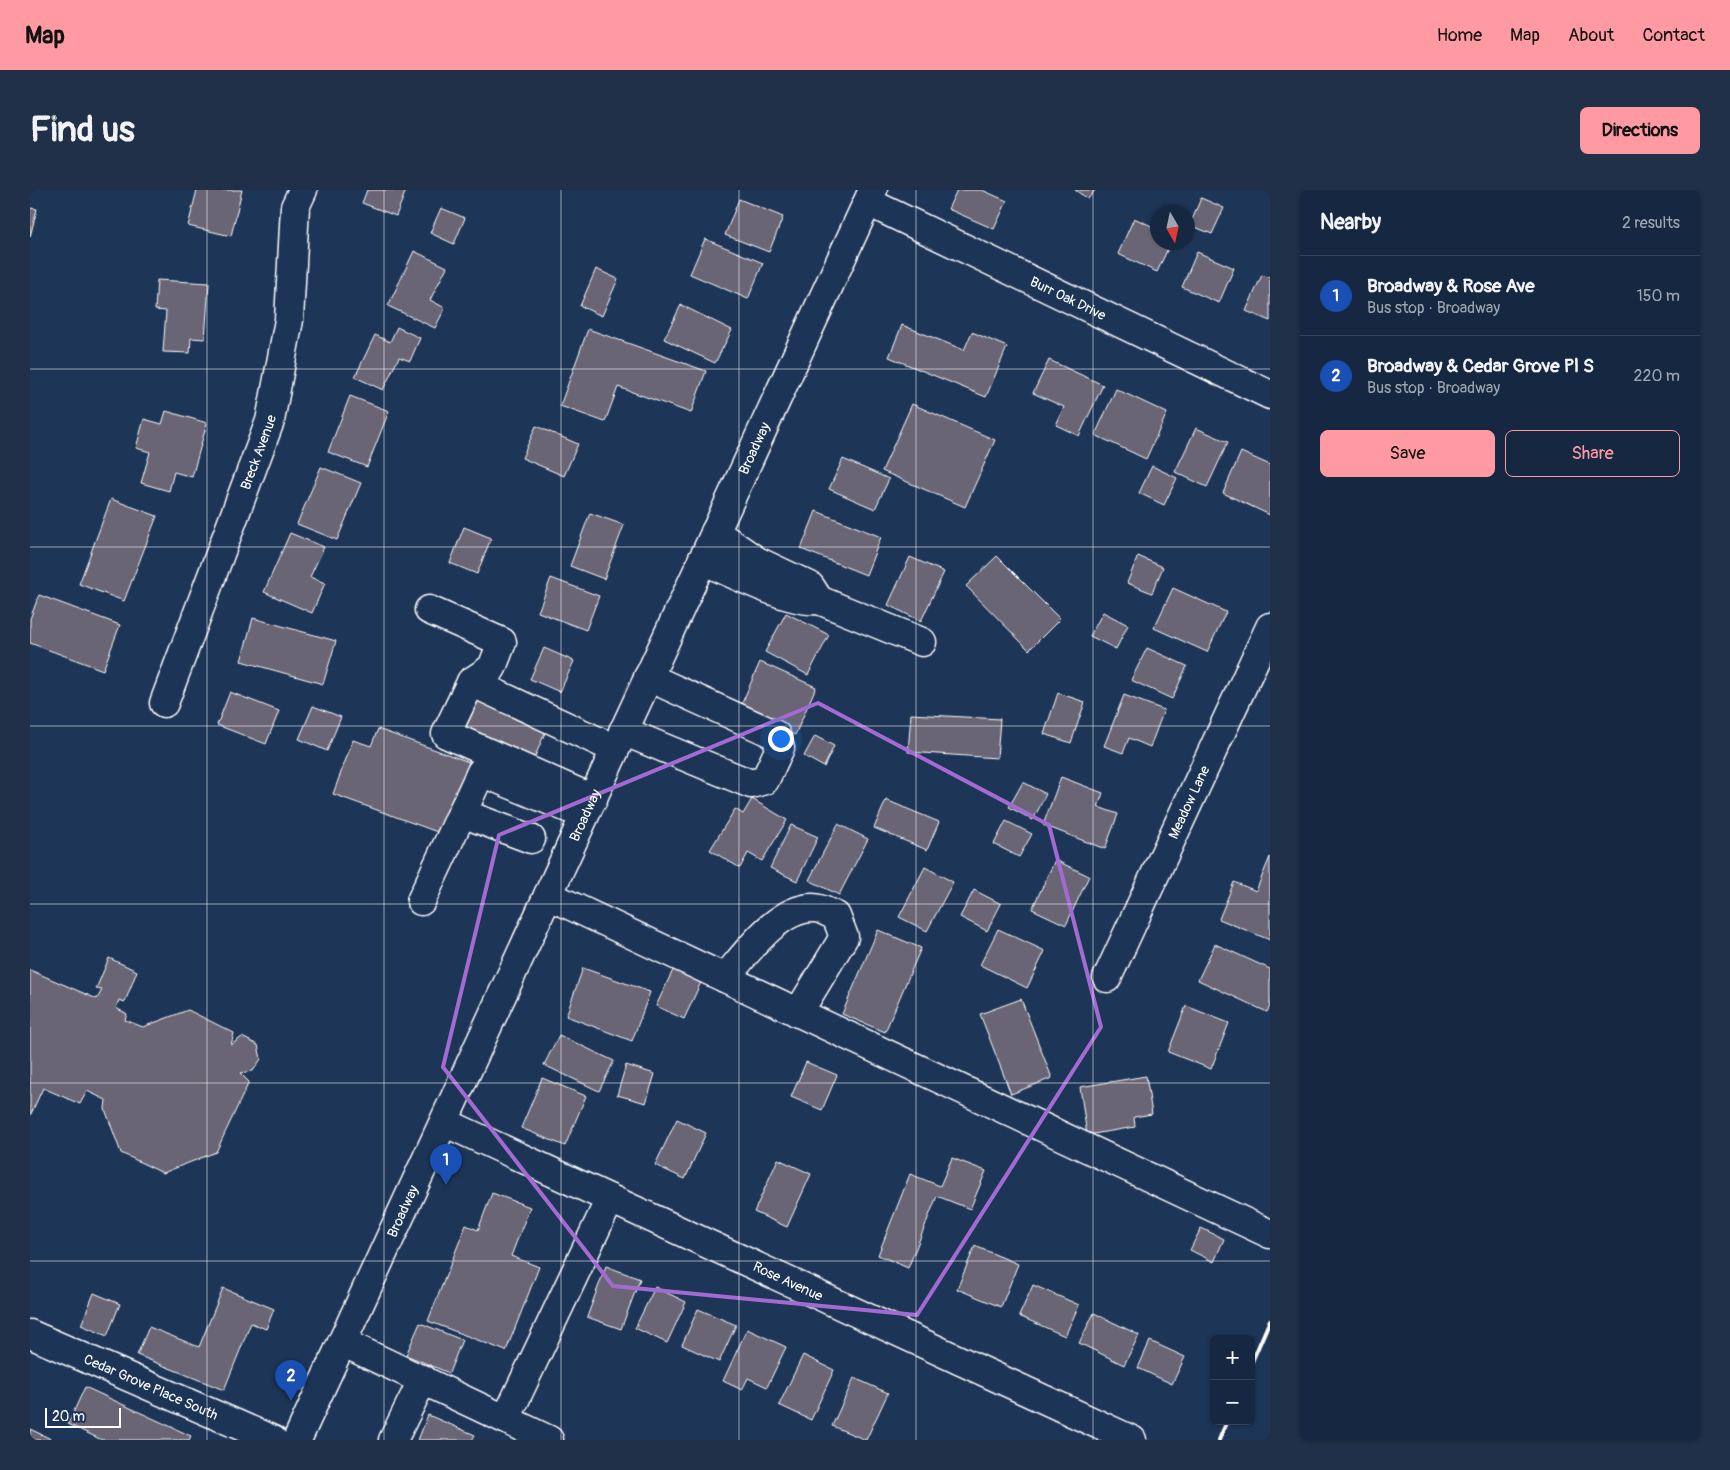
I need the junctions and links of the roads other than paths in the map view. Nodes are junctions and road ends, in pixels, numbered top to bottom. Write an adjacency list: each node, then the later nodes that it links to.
1 (303, 190): 12 (street, Breck Avenue)
2 (870, 196): 3 (street, Burr Oak Drive); 4 (street, Broadway)
3 (1270, 395)
4 (715, 532): 5 (street, Broadway); 6 (street)
5 (702, 560): 6 (street); 10 (street, Broadway)
6 (819, 600): 9 (street)
7 (430, 610): 11 (street)
8 (1270, 628): 20 (street, Meadow Lane)
9 (922, 642)
10 (648, 676): 13 (street, Broadway); 13 (street)
11 (472, 682): 13 (street); 14 (street)
12 (164, 703)
13 (619, 740): 14 (street, Broadway)
14 (589, 807): 15 (street); 17 (street, Broadway)
15 (462, 813): 16 (street); 18 (street)
16 (531, 840)
17 (548, 895): 19 (street); 22 (street, Broadway)
18 (421, 901)
19 (725, 978): 21 (street); 21 (street)
20 (1107, 978)
21 (798, 1013): 24 (street)
22 (444, 1122): 23 (street, Rose Avenue); 26 (street, Broadway)
23 (610, 1199): 28 (street); 33 (street, Rose Avenue)
24 (1270, 1234)
25 (30, 1334): 29 (street, Cedar Grove Place South)
26 (342, 1342): 27 (street); 30 (street, Broadway)
27 (423, 1379): 28 (street); 31 (street)
28 (506, 1419): 32 (street)
29 (273, 1440)
30 (297, 1440)
31 (393, 1440)
32 (550, 1440)
33 (1132, 1440)

